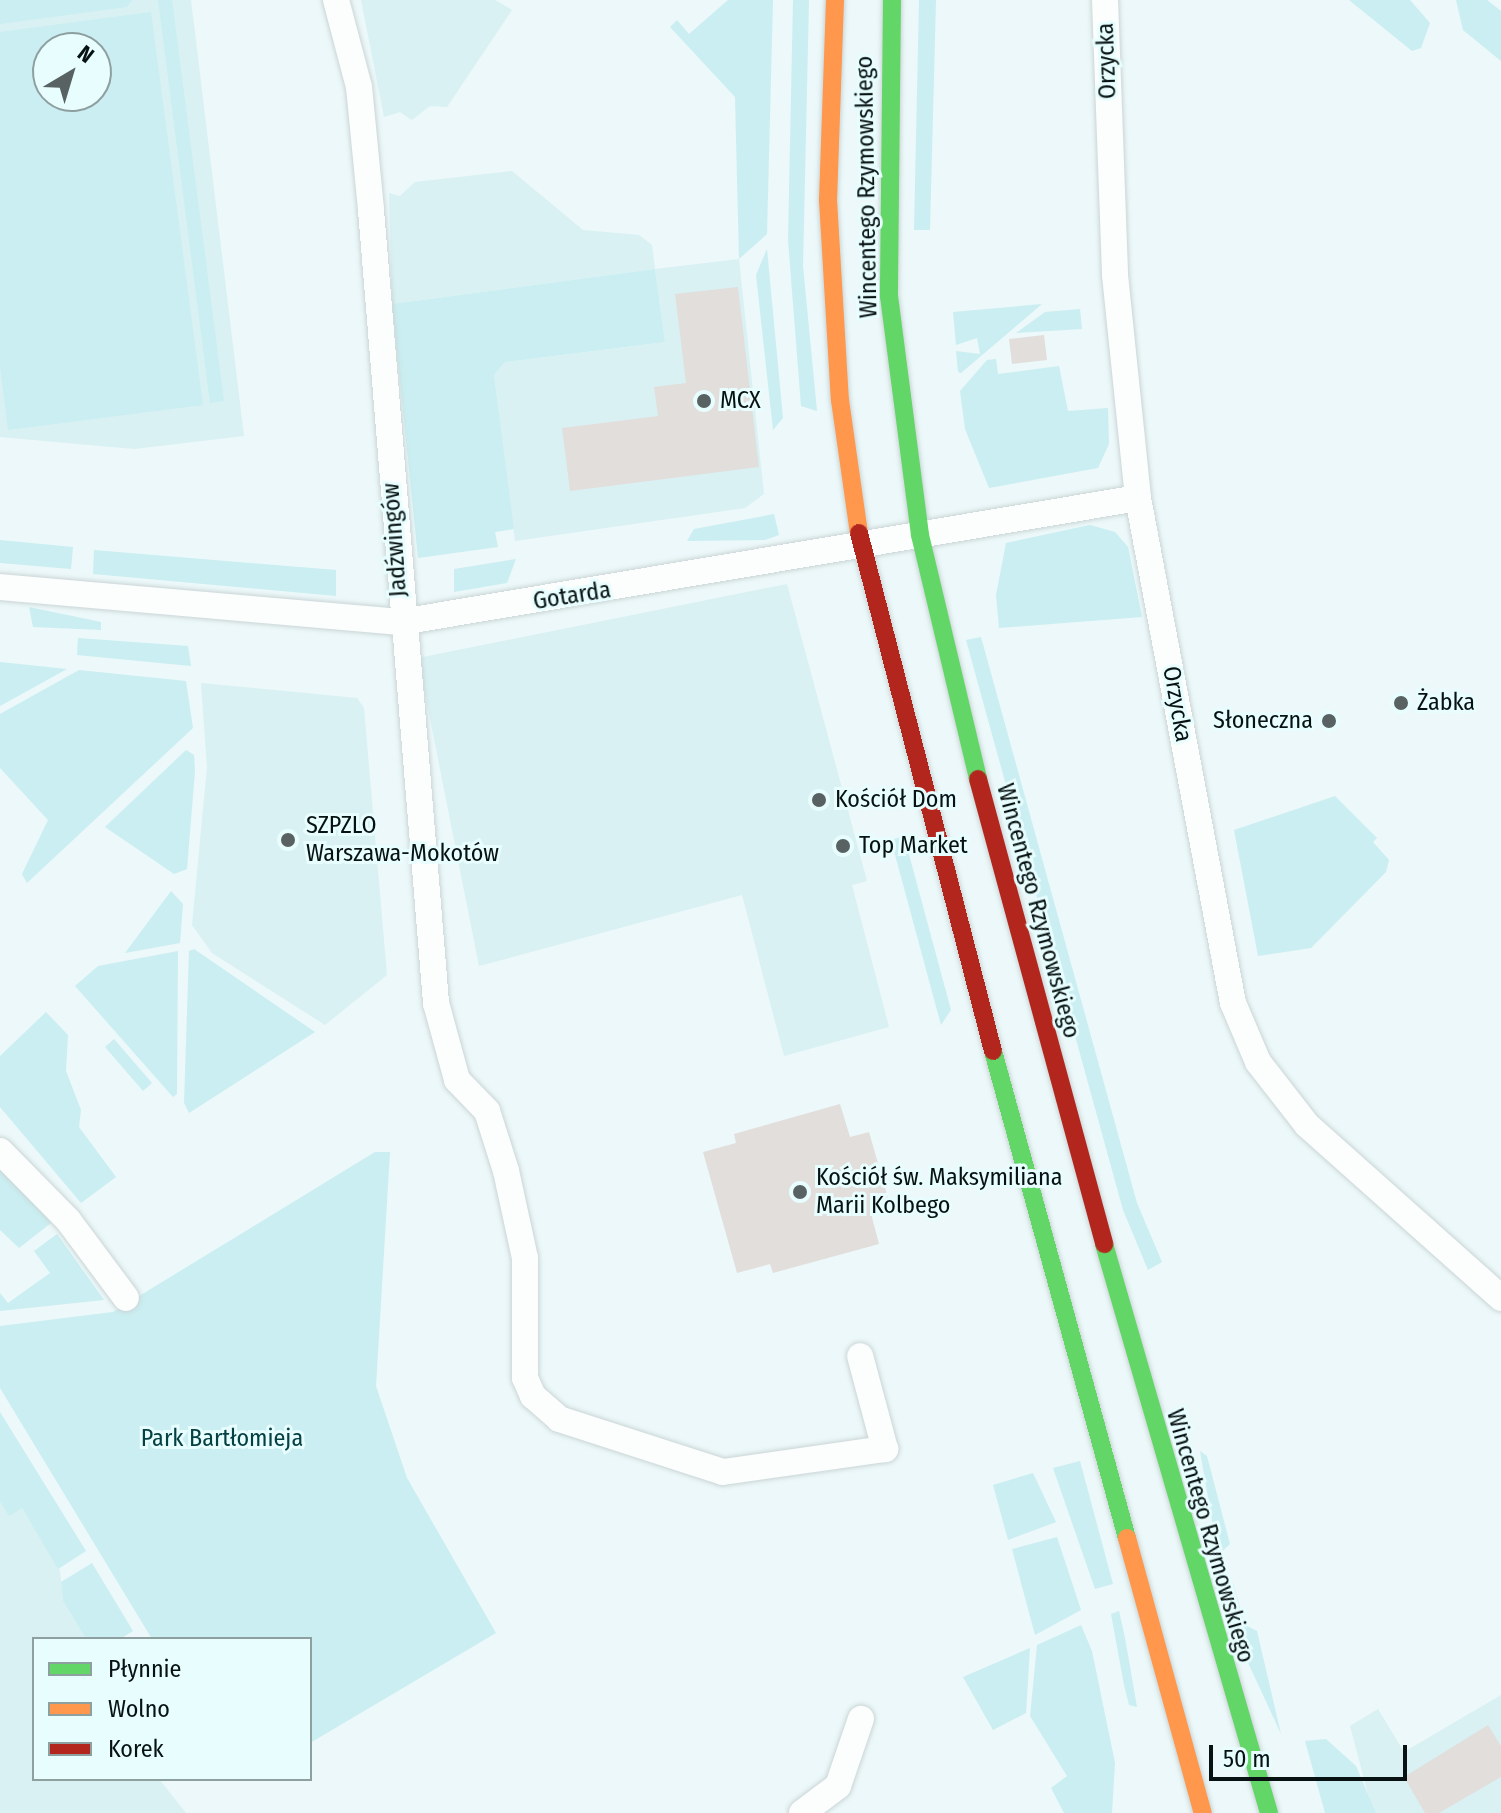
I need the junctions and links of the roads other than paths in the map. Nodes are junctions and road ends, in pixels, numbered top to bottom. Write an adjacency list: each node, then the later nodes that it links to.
1 (336, 0): 9 (street, Jadźwingów)
2 (835, 0): 7 (main road, Wincentego Rzymowskiego)
3 (892, 0): 6 (main road, Wincentego Rzymowskiego)
4 (1105, 0): 5 (street, Orzycka)
5 (1138, 498): 6 (street, Gotarda); 12 (street, Orzycka)
6 (920, 535): 7 (street, Gotarda); 17 (main road, Wincentego Rzymowskiego)
7 (861, 545): 9 (street, Gotarda); 16 (main road, Wincentego Rzymowskiego)
8 (0, 587): 9 (street, Gotarda)
9 (401, 622): 13 (street, Jadźwingów)
10 (0, 1151): 11 (street)
11 (126, 1298)
12 (1501, 1298)
13 (860, 1356)
14 (861, 1719): 15 (street)
15 (802, 1813)
16 (1203, 1813)
17 (1269, 1813)

